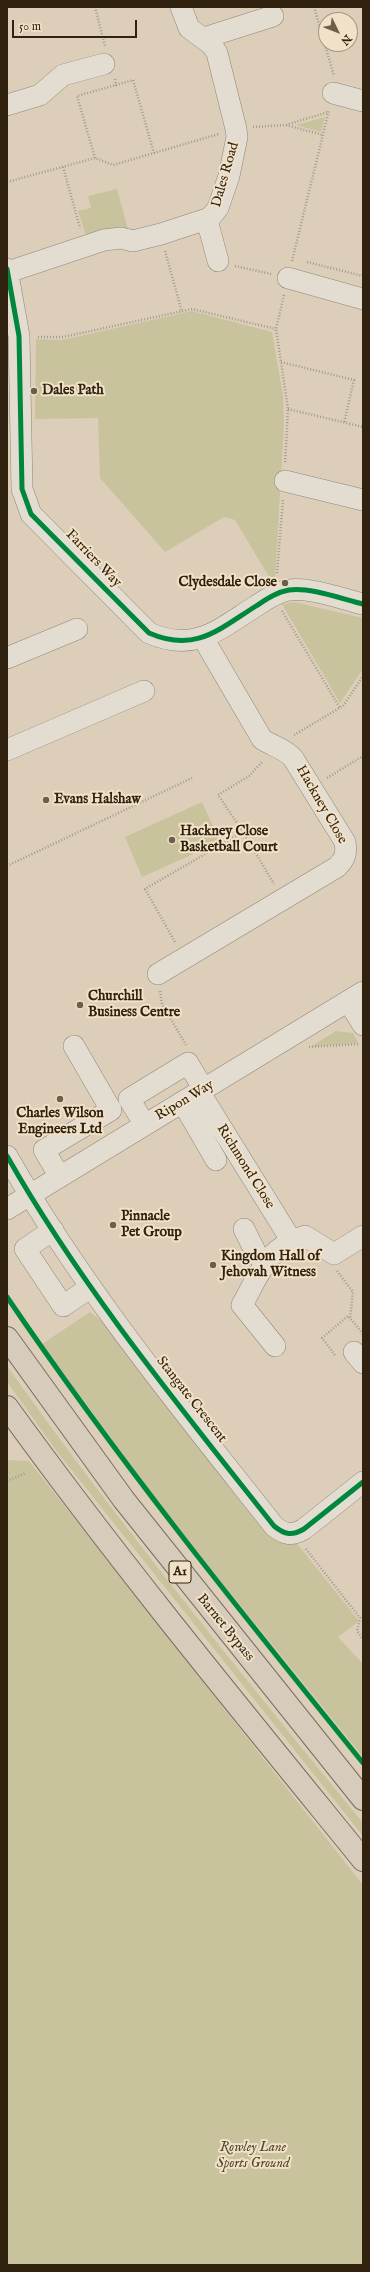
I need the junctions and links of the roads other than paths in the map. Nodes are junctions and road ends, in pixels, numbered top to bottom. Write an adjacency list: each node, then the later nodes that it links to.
1 (181, 7): 3 (street, Dales Road)
2 (273, 16): 3 (street)
3 (204, 38): 8 (street, Dales Road)
4 (108, 63): 7 (street)
5 (363, 101): 6 (street)
6 (331, 102)
7 (7, 105)
8 (207, 220): 9 (street); 11 (street, Dales Road)
9 (218, 261)
10 (290, 268): 12 (street)
11 (8, 270): 17 (street, Farriers Way)
12 (363, 299)
13 (284, 481): 14 (street)
14 (363, 500)
15 (363, 604): 17 (street, Farriers Way)
16 (77, 629): 18 (street)
17 (203, 638): 21 (street, Hackney Close)
18 (7, 658)
19 (144, 691): 20 (street)
20 (7, 750)
21 (158, 974)
22 (355, 997): 23 (street); 25 (street, Ripon Way)
23 (363, 1025)
24 (74, 1046): 29 (street)
25 (195, 1095): 26 (street, Ripon Way); 26 (street); 28 (street); 35 (street, Richmond Close)
26 (145, 1125): 29 (street, Ripon Way)
27 (7, 1156): 30 (street, Stangate Crescent)
28 (216, 1160)
29 (60, 1177): 30 (street, Ripon Way)
30 (30, 1195): 31 (street, Ripon Way); 33 (street, Stangate Crescent)
31 (7, 1209)
32 (244, 1229): 36 (street)
33 (53, 1230): 37 (street, Stangate Crescent); 37 (street)
34 (363, 1236): 35 (street)
35 (291, 1240): 36 (street)
36 (266, 1262): 39 (street)
37 (91, 1287): 41 (street, Stangate Crescent)
38 (7, 1338): 42 (highway, Barnet Bypass / A1)
39 (275, 1346)
40 (7, 1407): 43 (highway)
41 (363, 1482)
42 (363, 1799)
43 (363, 1860)

